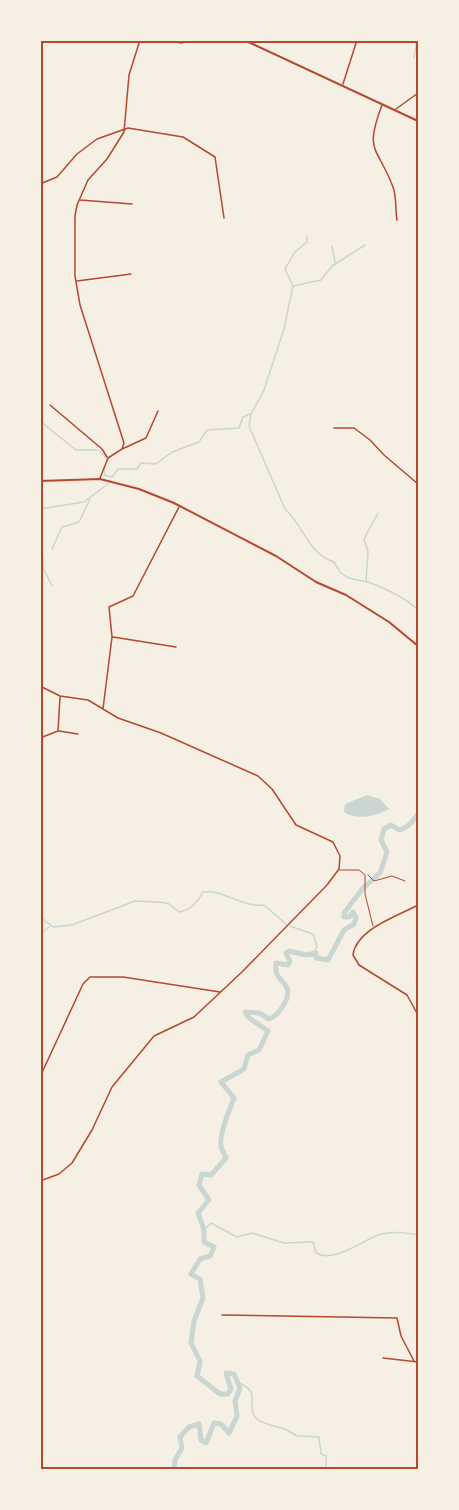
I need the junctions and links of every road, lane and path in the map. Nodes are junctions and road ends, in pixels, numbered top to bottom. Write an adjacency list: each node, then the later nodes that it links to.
1 (140, 40): 11 (street)
2 (202, 40): 5 (street)
3 (244, 40): 6 (street)
4 (357, 40): 6 (street)
5 (180, 44)
6 (343, 85): 8 (street)
7 (418, 93): 9 (street)
8 (382, 103): 9 (street); 16 (street)
9 (396, 109): 10 (street)
10 (418, 121)
11 (125, 129): 12 (street); 13 (street); 15 (street)
12 (40, 183)
13 (79, 200): 14 (street); 18 (street)
14 (132, 204)
15 (224, 218)
16 (398, 220)
17 (131, 274): 18 (street)
18 (76, 281): 22 (street)
19 (50, 405): 23 (street)
20 (158, 411): 22 (street)
21 (334, 428): 26 (street)
22 (122, 449): 23 (street)
23 (108, 458): 24 (street)
24 (100, 479): 25 (street); 27 (street)
25 (40, 481)
26 (418, 484)
27 (180, 506): 28 (street); 29 (street)
28 (112, 637): 30 (street); 33 (street)
29 (418, 646)
30 (176, 647)
31 (40, 686): 32 (street)
32 (60, 696): 33 (street); 34 (street)
33 (103, 710): 37 (street)
34 (58, 731): 35 (street); 36 (street)
35 (78, 734)
36 (40, 738)
37 (339, 869): 41 (lane); 42 (street)
38 (372, 880): 39 (path)
39 (405, 882)
40 (418, 905): 41 (street)
41 (375, 929): 43 (street)
42 (221, 992): 44 (street); 45 (street)
43 (418, 1015)
44 (40, 1077)
45 (40, 1181)
46 (222, 1316): 48 (street)
47 (383, 1358): 48 (street)
48 (414, 1361): 49 (street)
49 (418, 1362)

